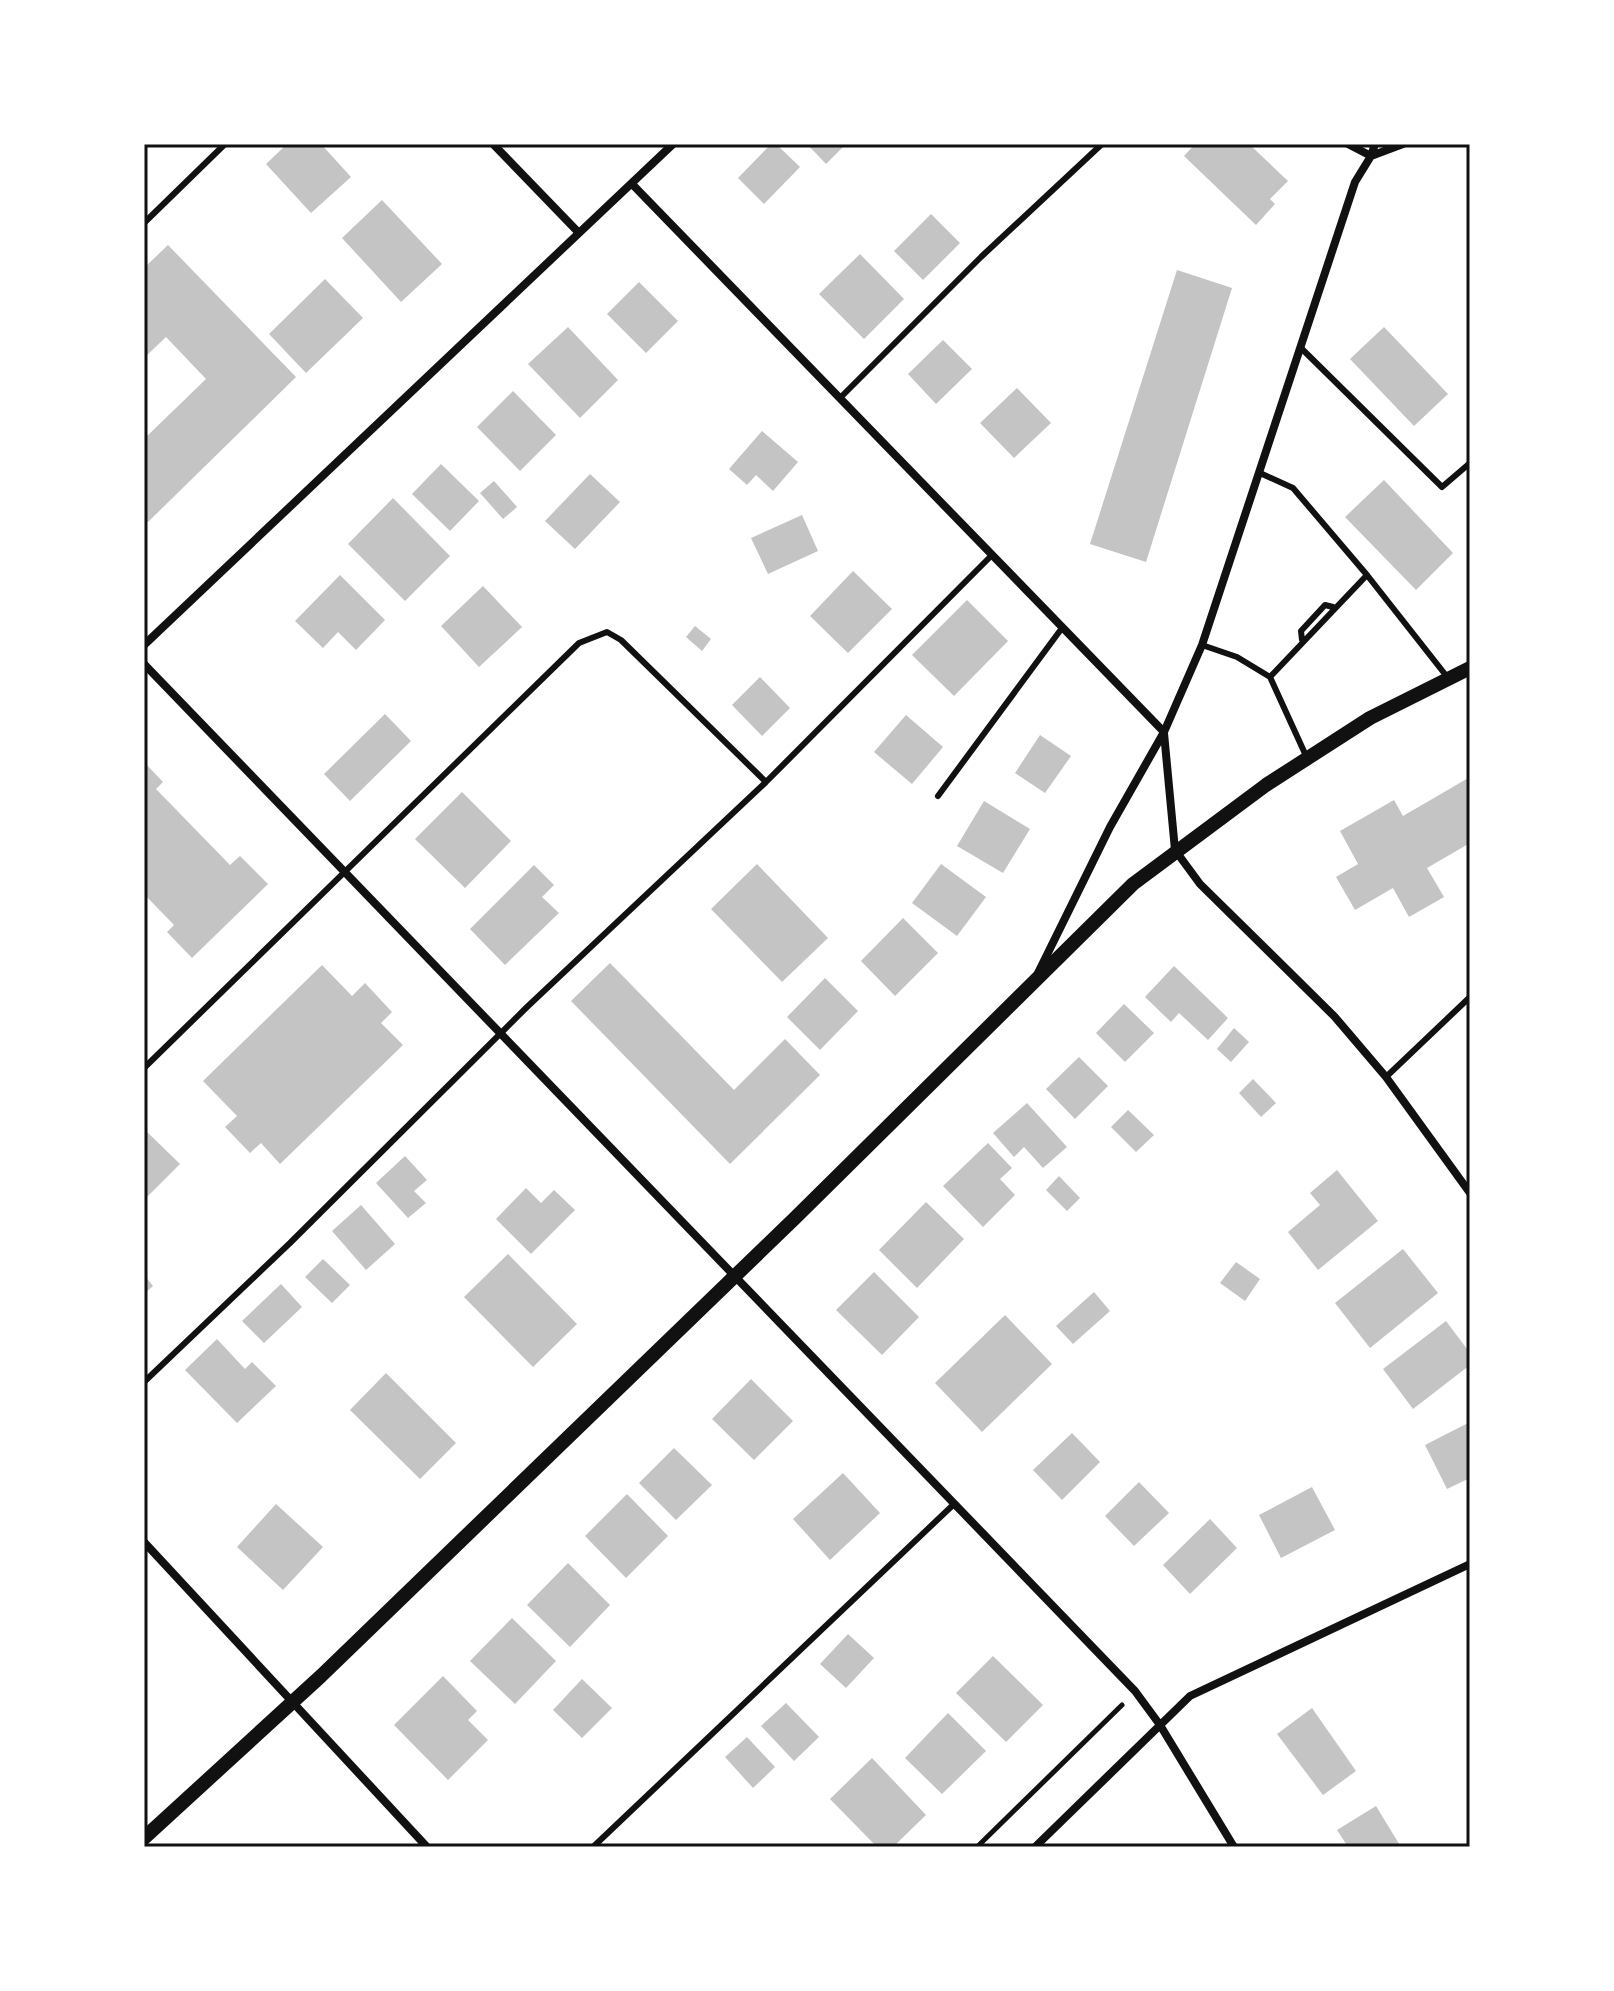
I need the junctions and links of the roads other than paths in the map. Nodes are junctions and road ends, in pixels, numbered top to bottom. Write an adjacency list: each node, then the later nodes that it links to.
1 (225, 144): 10 (lane)
2 (493, 144): 11 (street)
3 (673, 144): 9 (street)
4 (1102, 144): 13 (lane)
5 (1348, 144): 8 (street)
6 (1375, 144): 8 (street)
7 (1403, 144): 8 (street)
8 (1371, 156): 12 (street)
9 (632, 184): 11 (street); 13 (street)
10 (144, 223)
11 (579, 233): 21 (street)
12 (1301, 348): 14 (lane); 15 (street)
13 (840, 398): 16 (street)
14 (1470, 463)
15 (1260, 473): 17 (lane); 22 (street)
16 (992, 555): 19 (street); 29 (lane)
17 (1367, 575): 18 (lane); 26 (lane)
18 (1333, 607): 20 (lane); 20 (lane)
19 (1062, 628): 27 (street); 30 (lane)
20 (1302, 640): 25 (lane)
21 (144, 645)
22 (1202, 645): 25 (lane); 27 (street)
23 (144, 664): 32 (street)
24 (1470, 668): 26 (street)
25 (1270, 677): 28 (lane)
26 (1448, 678): 28 (street)
27 (1164, 732): 31 (street); 33 (street)
28 (1307, 759): 31 (street)
29 (766, 782): 32 (lane); 35 (lane)
30 (938, 796)
31 (1175, 850): 33 (street); 37 (street)
32 (347, 873): 35 (street); 36 (lane)
33 (1033, 984): 39 (street)
34 (1470, 997): 37 (lane)
35 (500, 1033): 39 (street); 40 (lane)
36 (144, 1068)
37 (1386, 1077): 38 (street)
38 (1470, 1193)
39 (734, 1276): 41 (street); 44 (street)
40 (144, 1382)
41 (953, 1505): 45 (street); 48 (lane)
42 (144, 1542): 44 (street)
43 (1470, 1564): 45 (street)
44 (295, 1701): 46 (street); 47 (street)
45 (1160, 1725): 49 (street); 50 (street)
46 (144, 1838)
47 (427, 1847)
48 (593, 1847)
49 (1035, 1847)
50 (1234, 1847)

